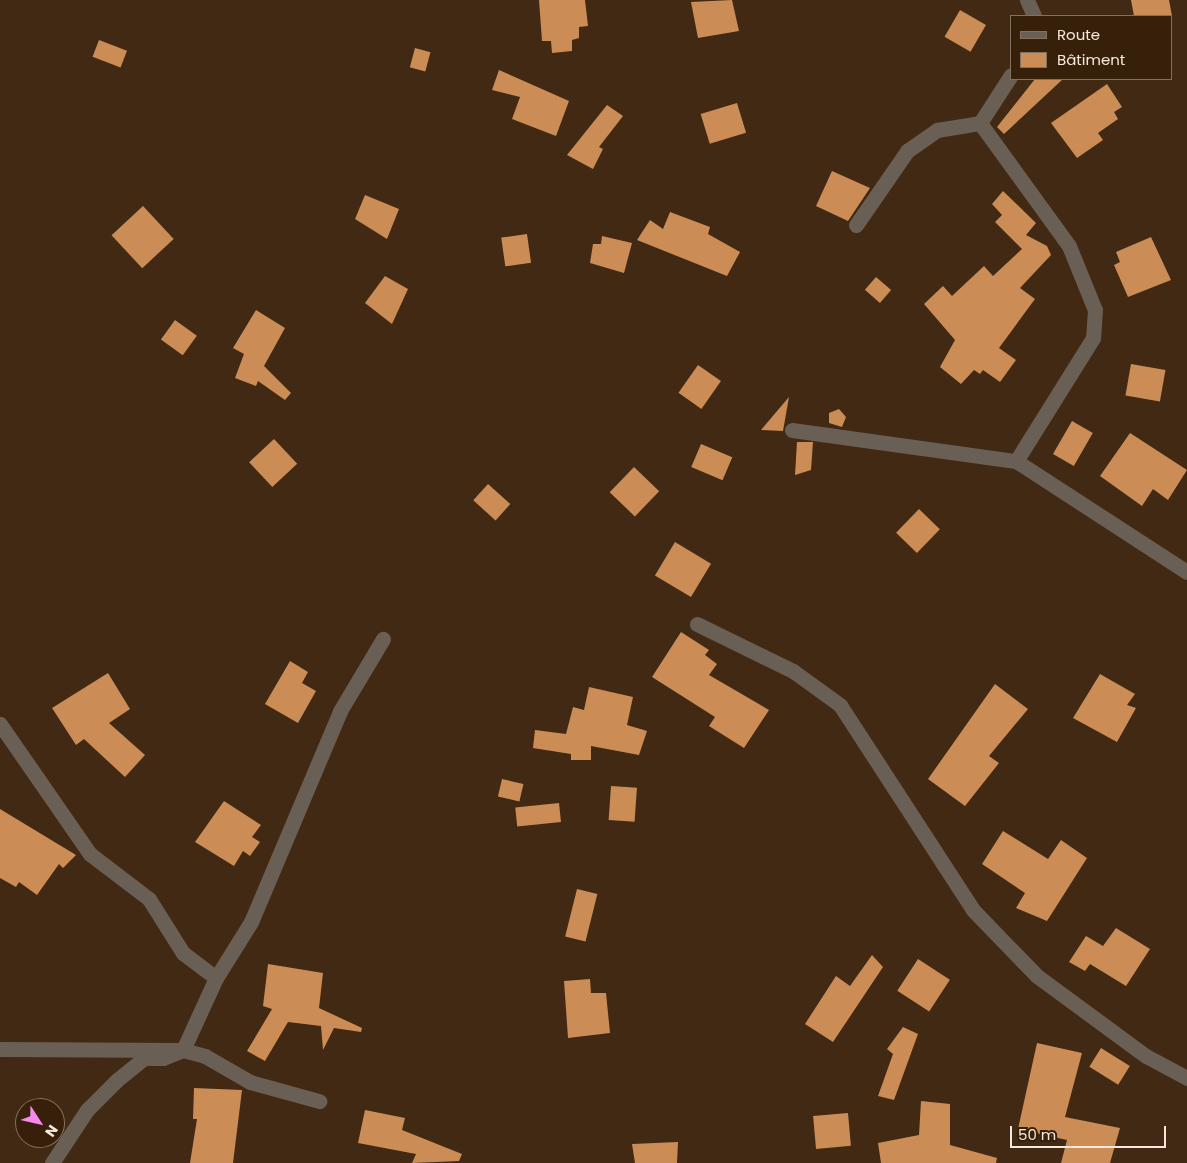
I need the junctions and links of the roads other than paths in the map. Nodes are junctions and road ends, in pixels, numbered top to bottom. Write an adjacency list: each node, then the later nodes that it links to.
1 (1027, 0): 2 (street)
2 (1034, 15)
3 (1010, 77): 4 (street)
4 (980, 123): 5 (street); 7 (street)
5 (856, 225)
6 (792, 430): 7 (street)
7 (1016, 461): 8 (street)
8 (1187, 572)
9 (697, 624): 15 (street)
10 (382, 639): 12 (street)
11 (0, 724): 12 (street)
12 (216, 978): 14 (street)
13 (0, 1049): 14 (street)
14 (183, 1050): 16 (street); 17 (street)
15 (1187, 1078)
16 (318, 1101)
17 (52, 1163)

